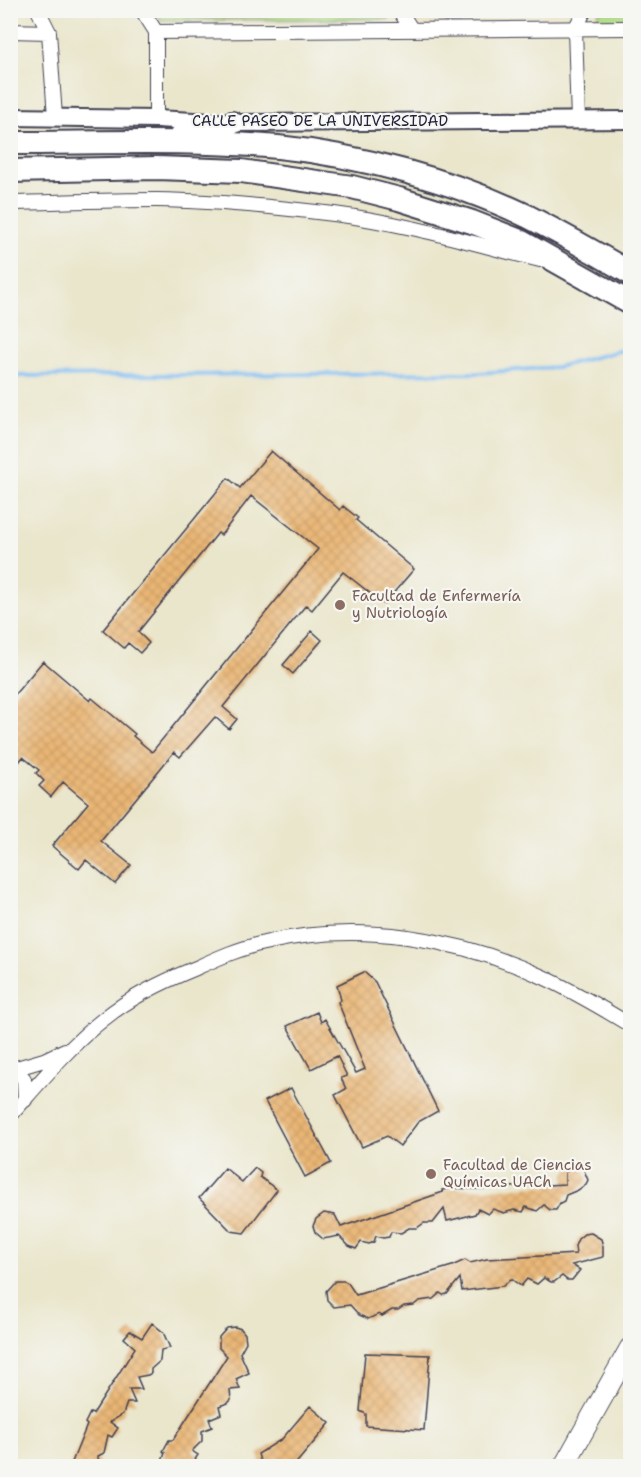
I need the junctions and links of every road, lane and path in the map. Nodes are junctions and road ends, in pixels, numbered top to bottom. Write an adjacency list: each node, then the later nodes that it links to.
1 (38, 10): 9 (street)
2 (142, 10): 10 (street)
3 (399, 10): 7 (street)
4 (585, 10): 6 (street)
5 (630, 28): 6 (street)
6 (575, 29): 7 (street); 14 (street)
7 (412, 30): 10 (street)
8 (10, 31): 9 (street)
9 (49, 32): 12 (street)
10 (156, 32): 13 (street)
11 (10, 117): 12 (street, CALLE PASEO DE LA UNIVERSIDAD)
12 (55, 117): 13 (street, CALLE PASEO DE LA UNIVERSIDAD)
13 (156, 119): 16 (street, CALLE PASEO DE LA UNIVERSIDAD)
14 (578, 120): 15 (street, CALLE PASEO DE LA UNIVERSIDAD); 16 (street, CALLE PASEO DE LA UNIVERSIDAD)
15 (630, 120)
16 (232, 123): 17 (highway)
17 (159, 142): 18 (highway); 22 (highway)
18 (10, 143)
19 (10, 171): 21 (highway)
20 (10, 203): 21 (street)
21 (562, 266): 23 (highway)
22 (630, 273)
23 (630, 303)
24 (630, 1025): 25 (street)
25 (74, 1044): 26 (street); 27 (street)
26 (13, 1070): 27 (street)
27 (25, 1100): 28 (street)
28 (10, 1116)
29 (630, 1348): 30 (main road)
30 (564, 1467)

